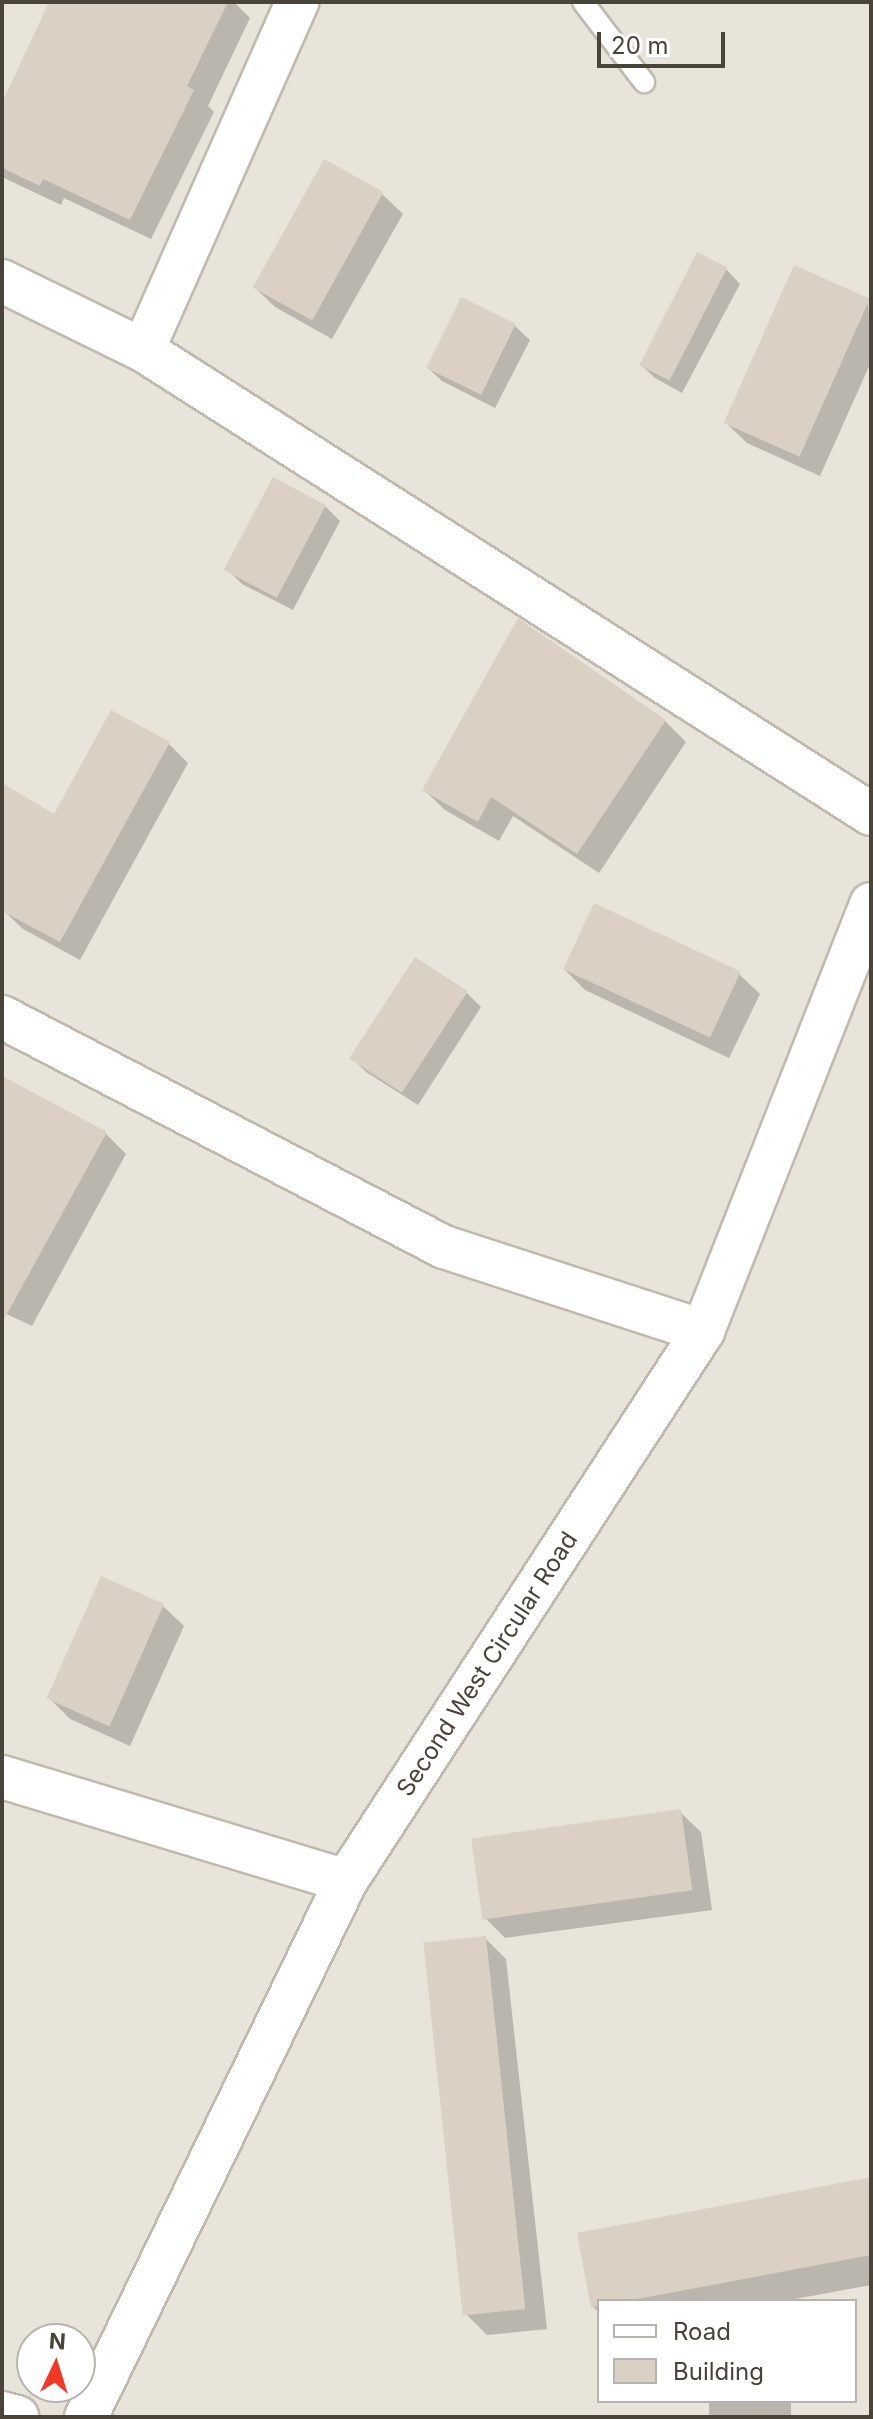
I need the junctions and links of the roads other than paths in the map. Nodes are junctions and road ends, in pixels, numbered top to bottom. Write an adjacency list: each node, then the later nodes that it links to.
1 (297, 2): 5 (street)
2 (583, 2): 3 (lane)
3 (644, 82)
4 (2, 281): 5 (street)
5 (143, 350): 6 (street)
6 (871, 814)
7 (871, 904): 9 (street, Second West Circular Road)
8 (2, 1017): 9 (street)
9 (703, 1331): 11 (street, Second West Circular Road)
10 (2, 1777): 11 (street)
11 (346, 1881): 14 (street, Second West Circular Road)
12 (2, 2413): 13 (street)
13 (17, 2417)
14 (86, 2417)

